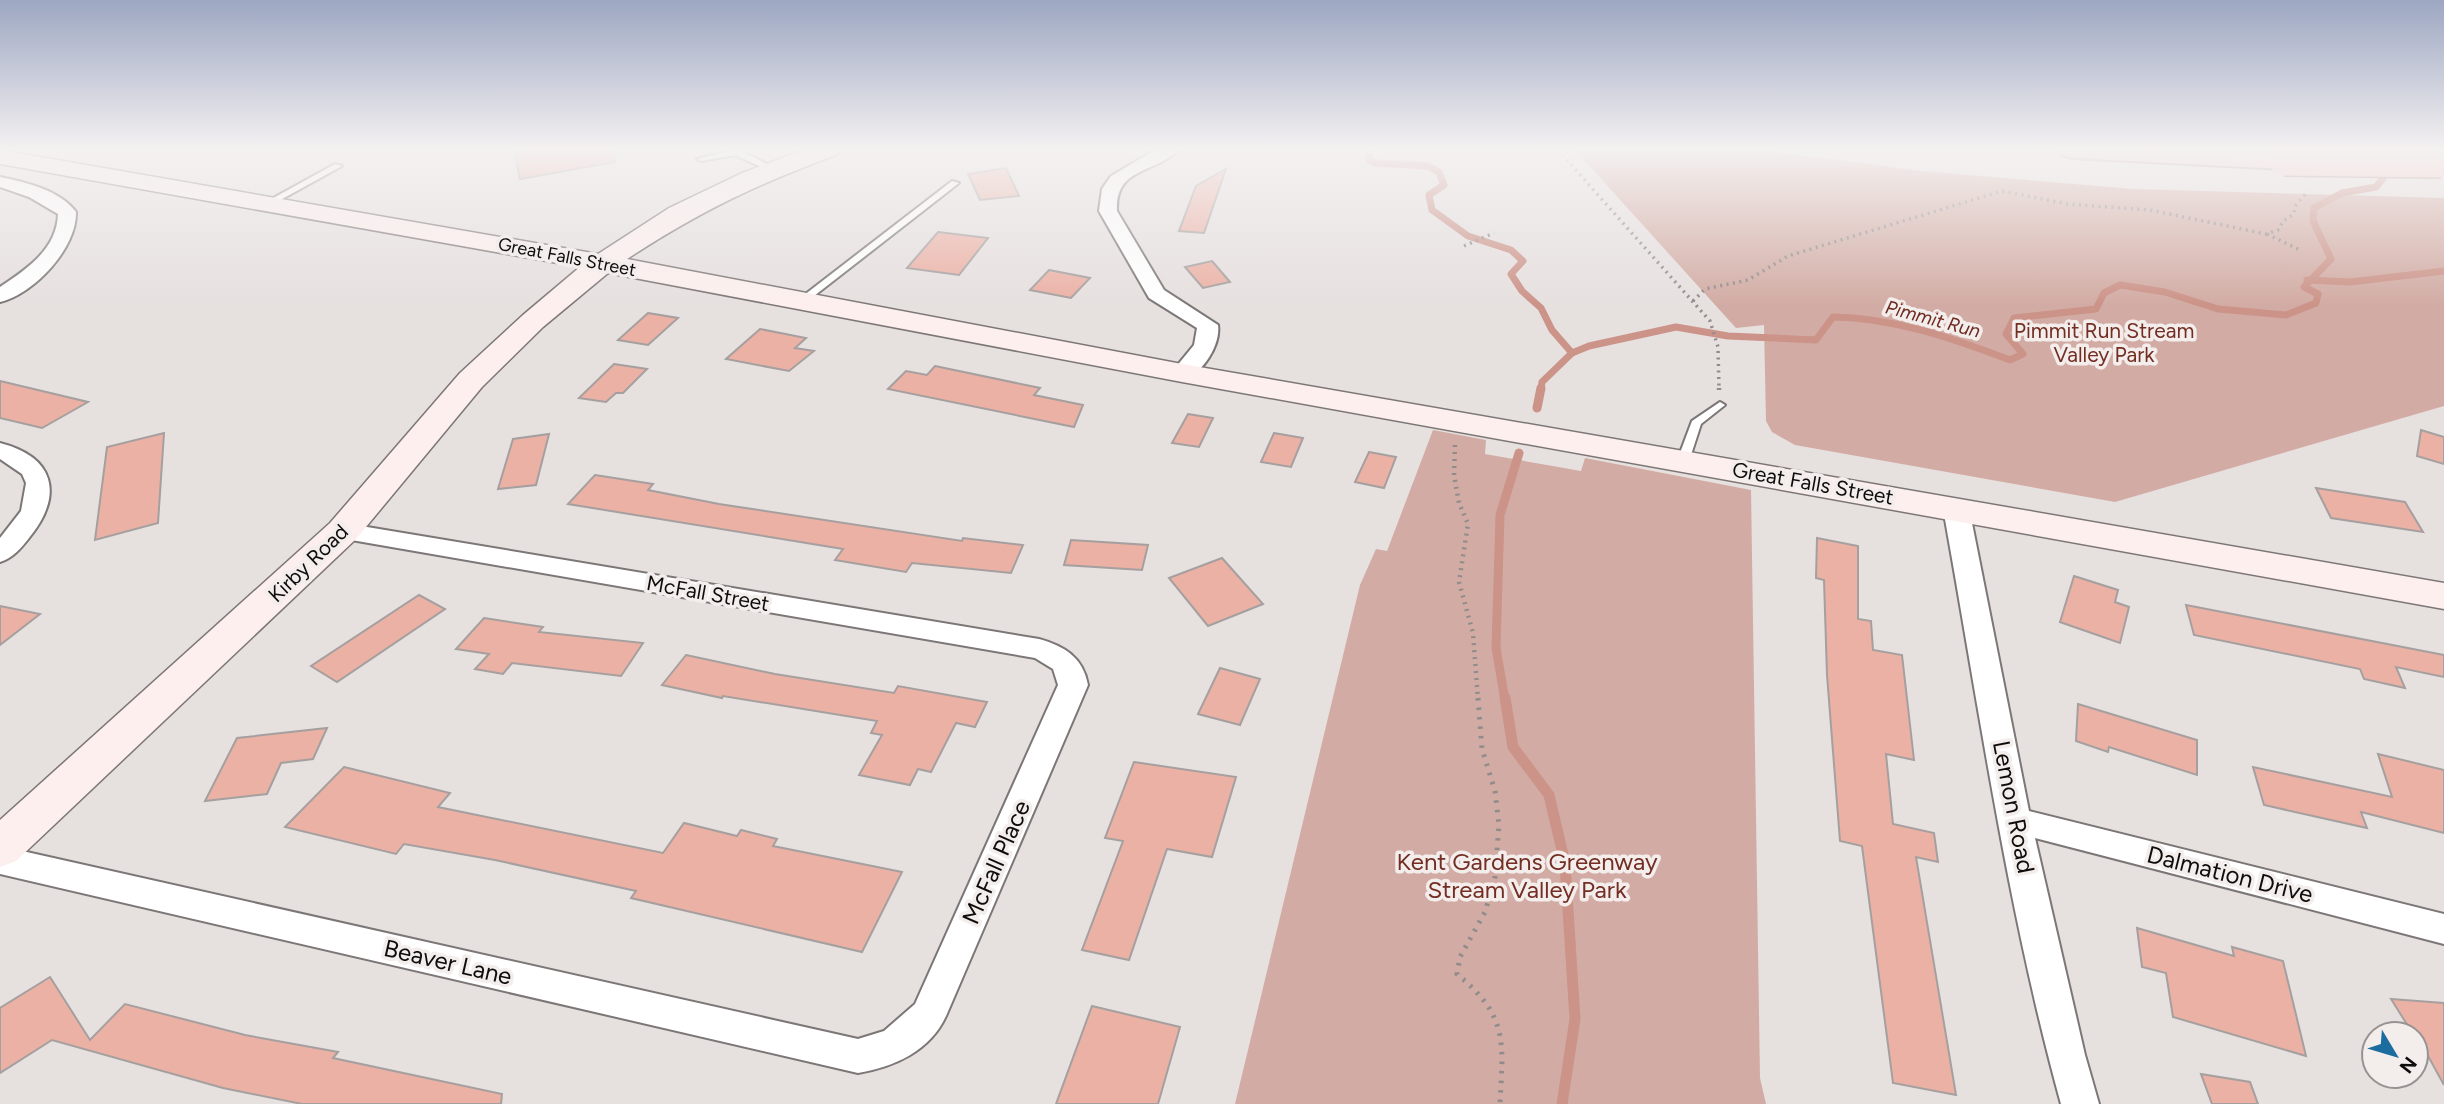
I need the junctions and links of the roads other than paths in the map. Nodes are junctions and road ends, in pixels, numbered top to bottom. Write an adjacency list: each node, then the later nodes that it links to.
1 (53, 202): 7 (street)
2 (271, 202): 6 (main road, Great Falls Street)
3 (704, 202): 6 (main road, Kirby Road)
4 (931, 202): 8 (lane)
5 (1106, 202): 9 (street)
6 (601, 264): 8 (main road, Great Falls Street); 14 (main road, Kirby Road)
7 (0, 296)
8 (802, 301): 9 (main road, Great Falls Street)
9 (1182, 373): 12 (main road, Great Falls Street)
10 (1720, 405): 12 (lane)
11 (0, 450): 15 (street)
12 (1683, 461): 13 (main road, Great Falls Street)
13 (1956, 508): 16 (main road, Great Falls Street); 18 (street, Lemon Road)
14 (343, 531): 17 (street, McFall Street); 19 (main road, Kirby Road)
15 (0, 553)
16 (2444, 596)
17 (1078, 660): 22 (street, McFall Place)
18 (2015, 820): 21 (street, Dalmation Drive); 23 (street, Lemon Road)
19 (0, 848)
20 (0, 860): 22 (street, Beaver Lane)
21 (2444, 929)
22 (901, 1058)
23 (2080, 1104)

